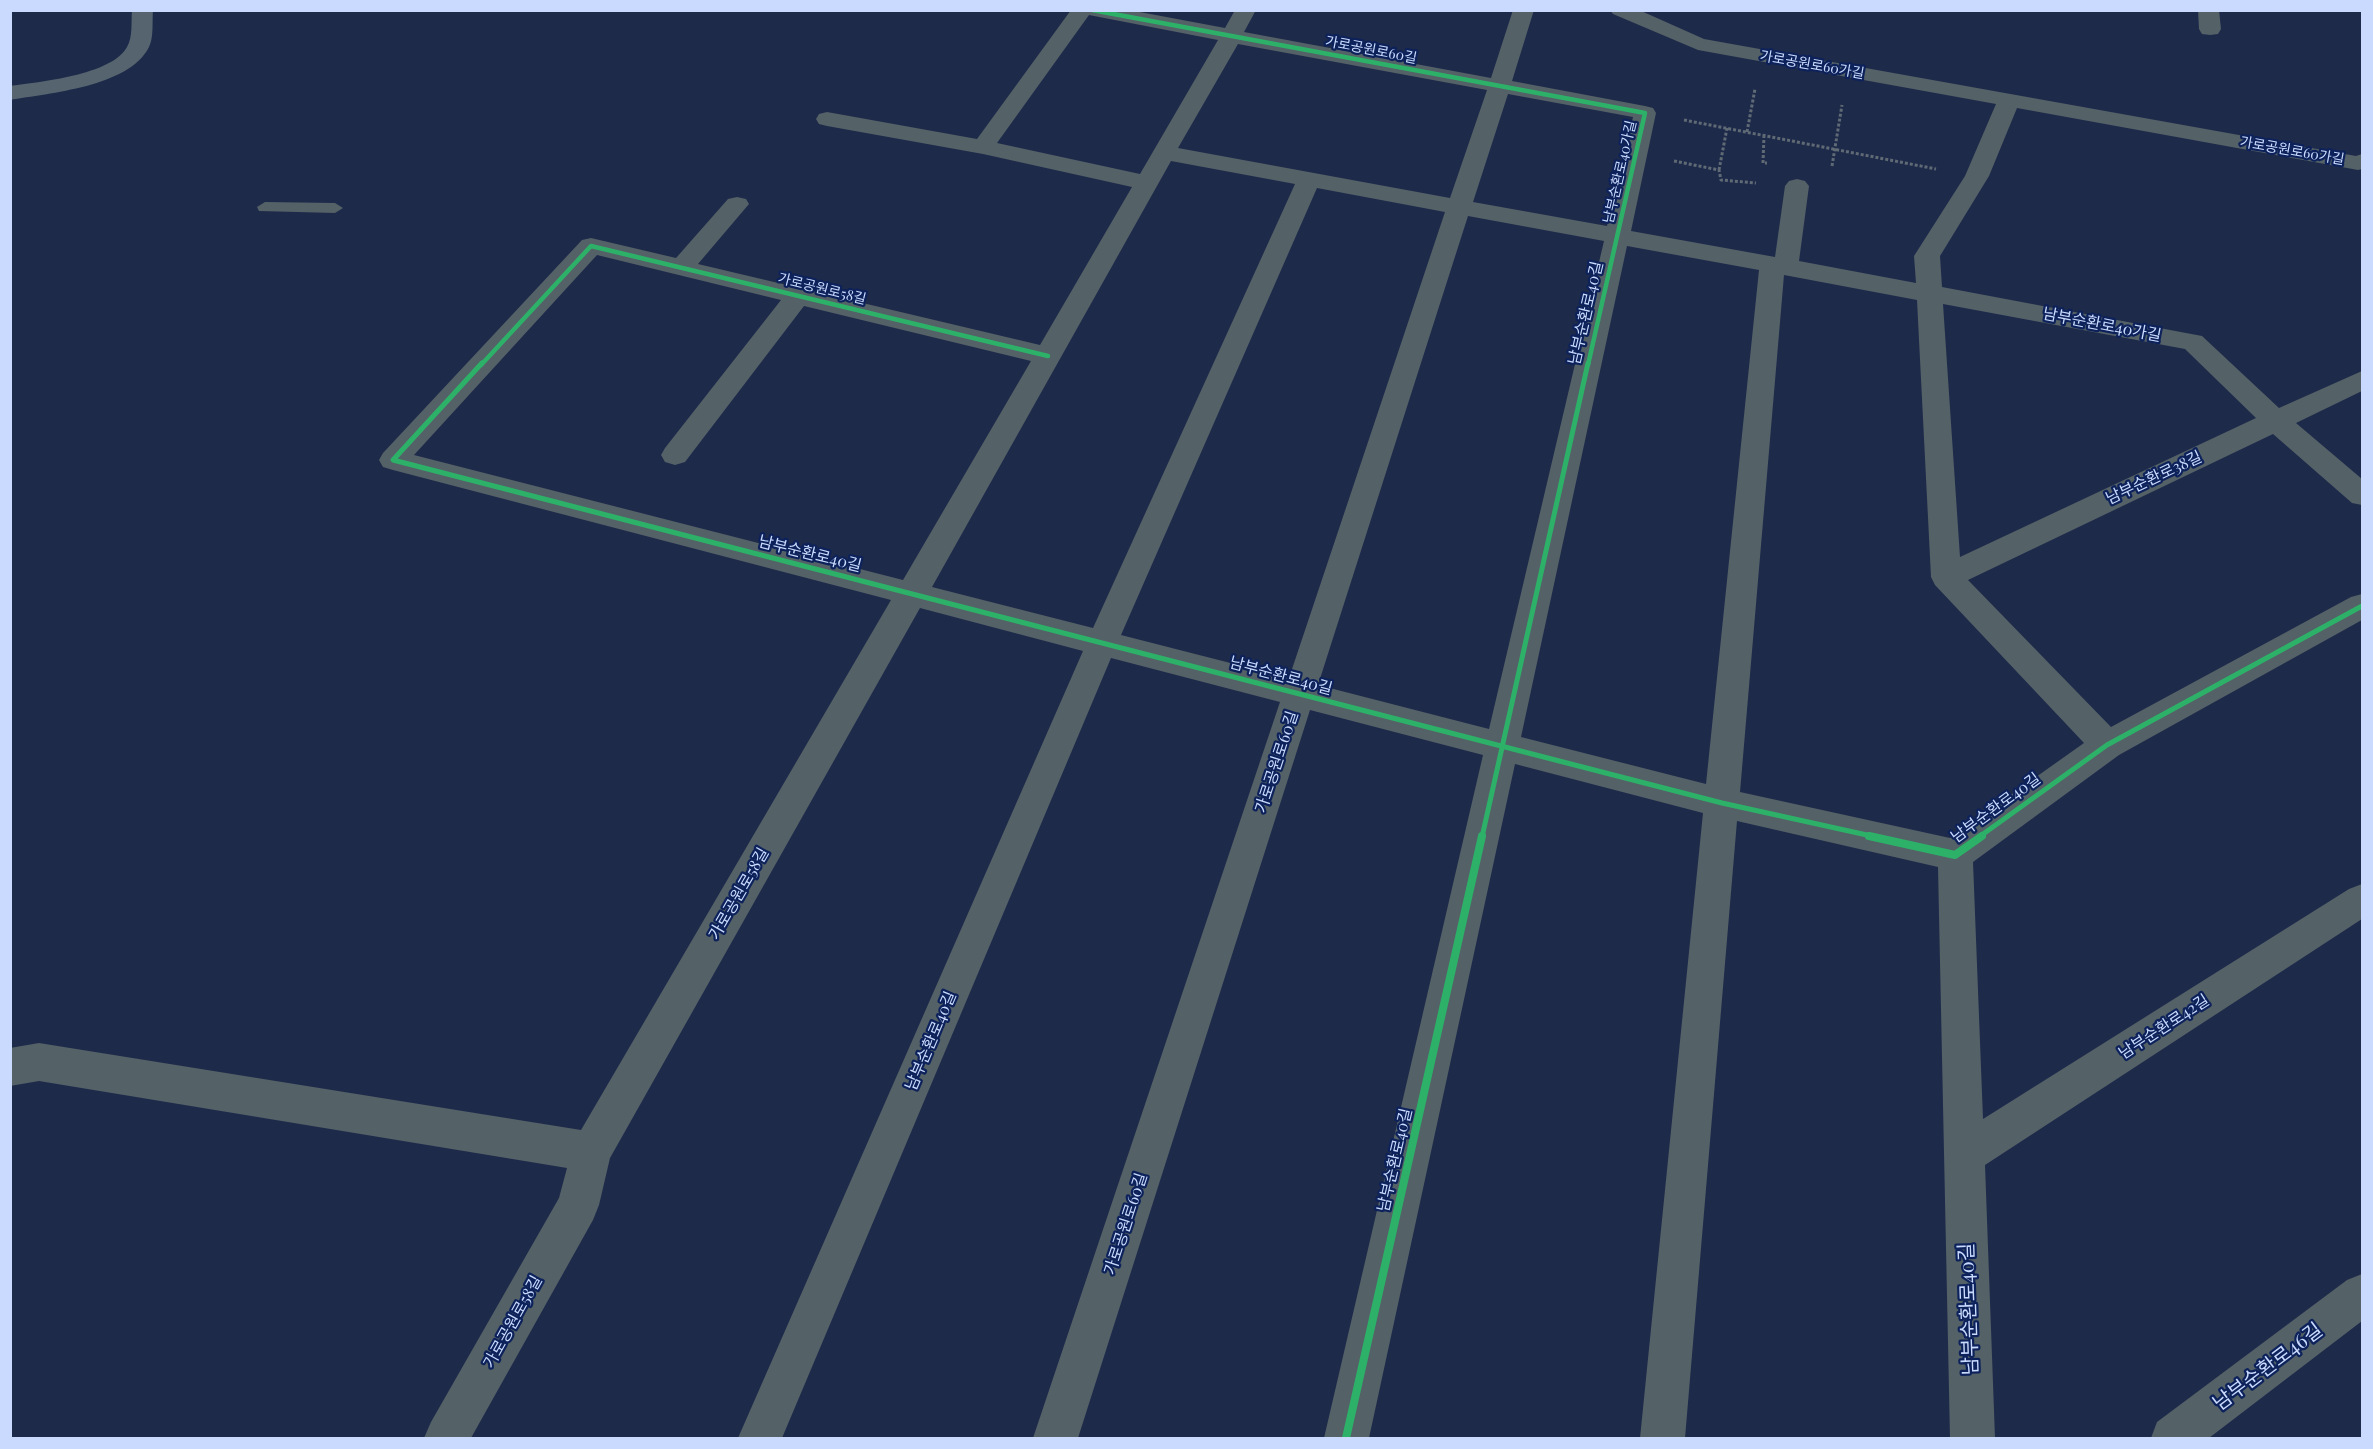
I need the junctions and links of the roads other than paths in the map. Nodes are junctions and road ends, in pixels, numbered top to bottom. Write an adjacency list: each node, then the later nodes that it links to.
1 (143, 10): 8 (street)
2 (1082, 10): 12 (street)
3 (1092, 10): 6 (street, 가로공원로60길)
4 (1524, 10): 7 (street, 가로공원로60길)
5 (1620, 10): 9 (street, 가로공원로60가길)
6 (1239, 23): 7 (street, 가로공원로60길); 13 (street, 가로공원로58길)
7 (1500, 86): 10 (street, 가로공원로60길); 20 (street, 가로공원로60길)
8 (10, 93)
9 (2009, 101): 14 (street, 가로공원로60가길); 26 (street)
10 (1645, 113): 22 (street, 남부순환로40가길)
11 (827, 119): 12 (street)
12 (983, 147): 16 (street)
13 (1165, 153): 15 (street, 남부순환로40가길); 16 (street, 가로공원로58길)
14 (2361, 163)
15 (1309, 180): 20 (street, 남부순환로40가길); 36 (street, 남부순환로40길)
16 (1147, 183): 28 (street, 가로공원로58길)
17 (1797, 186): 24 (street)
18 (737, 204): 25 (street)
19 (265, 207): 21 (lane)
20 (1460, 207): 22 (street, 남부순환로40가길); 37 (street, 가로공원로60길)
21 (335, 208)
22 (1617, 236): 24 (street, 남부순환로40가길); 39 (street, 남부순환로40길)
23 (591, 246): 25 (street, 가로공원로58길); 34 (street, 남부순환로40길)
24 (1779, 265): 26 (street, 남부순환로40가길); 40 (street)
25 (681, 268): 27 (street, 가로공원로58길)
26 (1928, 293): 30 (street, 남부순환로40가길); 33 (street)
27 (798, 296): 28 (street, 가로공원로58길); 31 (street, 가로공원로58길)
28 (1048, 356): 34 (street, 가로공원로58길)
29 (2362, 380): 30 (street, 남부순환로38길)
30 (2276, 421): 32 (street, 남부순환로40가길); 33 (street, 남부순환로38길)
31 (675, 455)
32 (2362, 495)
33 (1946, 577): 38 (street)
34 (911, 594): 36 (street, 남부순환로40길); 44 (street, 가로공원로58길)
35 (2362, 606): 38 (street, 남부순환로40길)
36 (1102, 643): 37 (street, 남부순환로40길); 48 (street, 남부순환로40길)
37 (1300, 695): 39 (street, 남부순환로40길); 49 (street, 가로공원로60길)
38 (2107, 744): 41 (street, 남부순환로40길)
39 (1502, 746): 40 (street, 남부순환로40길); 50 (street, 남부순환로40길)
40 (1722, 803): 41 (street, 남부순환로40길); 51 (street)
41 (1955, 855): 45 (street, 남부순환로40길)
42 (2362, 900): 45 (street, 남부순환로42길)
43 (10, 1067): 44 (street)
44 (591, 1152): 47 (street, 가로공원로58길)
45 (1965, 1154): 52 (street, 남부순환로40길)
46 (2362, 1295): 53 (street, 남부순환로46길)
47 (447, 1438)
48 (760, 1438)
49 (1055, 1438)
50 (1346, 1438)
51 (1662, 1438)
52 (1973, 1438)
53 (2173, 1438)

